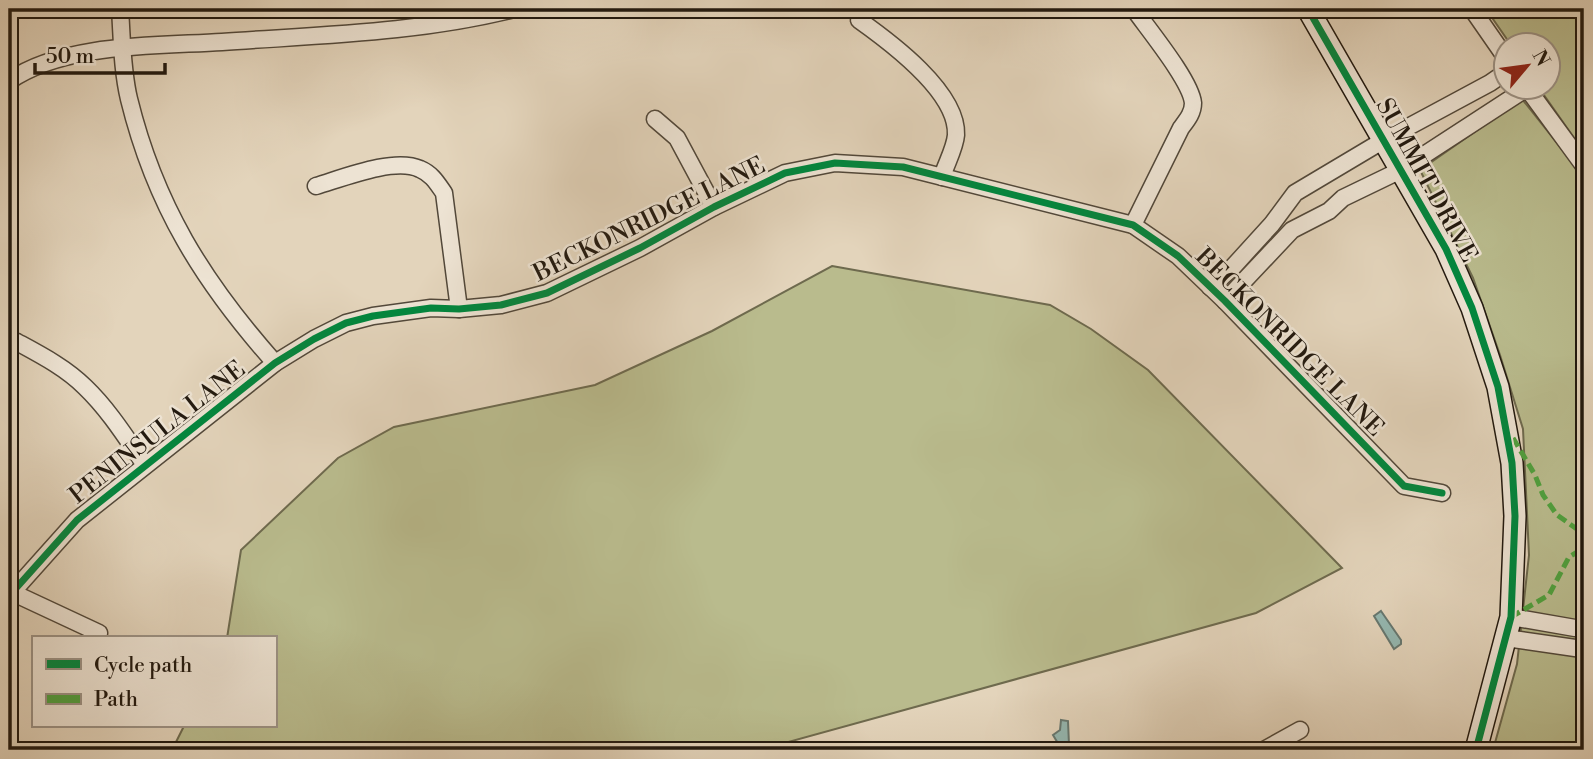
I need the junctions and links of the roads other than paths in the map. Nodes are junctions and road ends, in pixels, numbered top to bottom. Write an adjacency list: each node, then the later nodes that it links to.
1 (120, 9): 8 (street)
2 (514, 9): 8 (street)
3 (1134, 9): 27 (street)
4 (1308, 9): 18 (street, SUMMIT DRIVE)
5 (1472, 9): 7 (street)
6 (859, 20): 21 (street)
7 (1492, 38)
8 (123, 48): 9 (street); 33 (street)
9 (9, 81)
10 (1492, 81): 11 (street)
11 (1474, 92): 14 (street); 15 (street)
12 (1505, 102): 15 (street)
13 (1537, 102): 19 (street)
14 (1437, 111): 17 (street); 18 (street)
15 (1488, 113): 17 (street)
16 (655, 119): 26 (street)
17 (1451, 137): 20 (street)
18 (1384, 140): 20 (street, SUMMIT DRIVE); 22 (street)
19 (1584, 166)
20 (1401, 170): 24 (street); 37 (street, SUMMIT DRIVE)
21 (943, 177): 26 (street, BECKONRIDGE LANE); 27 (street, BECKONRIDGE LANE)
22 (1324, 177): 24 (street); 25 (street)
23 (316, 186): 31 (street)
24 (1339, 202): 28 (street)
25 (1287, 204): 28 (street); 29 (street)
26 (714, 206): 31 (street, BECKONRIDGE LANE)
27 (1133, 225): 29 (street, BECKONRIDGE LANE)
28 (1302, 226): 30 (street)
29 (1210, 287): 30 (street, BECKONRIDGE LANE)
30 (1225, 301): 35 (street, BECKONRIDGE LANE)
31 (459, 309): 33 (street, BECKONRIDGE LANE)
32 (9, 340): 34 (street)
33 (275, 363): 34 (street, PENINSULA LANE)
34 (145, 466): 36 (street, PENINSULA LANE)
35 (1442, 493)
36 (10, 593): 39 (street)
37 (1511, 617): 38 (street); 40 (street, SUMMIT DRIVE)
38 (1584, 630): 41 (street)
39 (99, 633)
40 (1506, 638): 41 (street); 44 (street, SUMMIT DRIVE)
41 (1583, 652)
42 (1300, 730): 43 (street)
43 (1264, 750)
44 (1476, 750)

